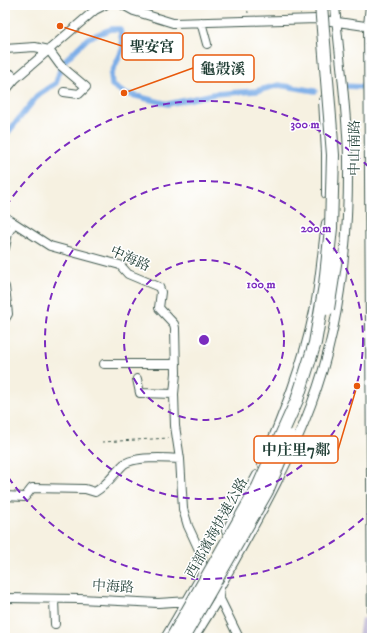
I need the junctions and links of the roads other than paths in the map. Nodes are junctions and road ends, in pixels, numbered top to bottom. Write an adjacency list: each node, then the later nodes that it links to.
1 (105, 5): 14 (street)
2 (123, 5): 10 (street)
3 (316, 5): 8 (street)
4 (321, 5): 38 (highway, 西部濱海快速公路, bridge)
5 (328, 5): 39 (highway, 西部濱海快速公路, bridge)
6 (335, 5): 9 (street)
7 (370, 5): 11 (street, 中山南路)
8 (317, 19): 9 (street); 10 (street); 30 (street)
9 (337, 21): 11 (street); 31 (street)
10 (200, 22): 12 (street)
11 (370, 26): 36 (street, 中山南路)
12 (207, 44)
13 (5, 49): 14 (street)
14 (49, 50): 16 (street); 18 (street)
15 (5, 77): 16 (street)
16 (15, 79): 17 (street)
17 (5, 91)
18 (64, 92)
19 (5, 218): 20 (street, 中海路)
20 (14, 223): 21 (street); 25 (street, 中海路)
21 (5, 248)
22 (5, 290): 23 (street)
23 (5, 318)
24 (104, 364): 25 (street)
25 (176, 364): 27 (street, 中海路)
26 (138, 379): 27 (street)
27 (174, 394): 28 (street, 中海路)
28 (180, 459): 29 (street); 30 (street, 中海路)
29 (5, 496)
30 (203, 572): 31 (street, 中海路); 34 (street)
31 (220, 596): 34 (street, 中海路); 40 (street); 41 (street, 中海路)
32 (5, 598): 33 (street, 中海路)
33 (54, 600): 34 (street, 中海路); 35 (street)
34 (185, 602): 37 (street)
35 (55, 624)
36 (372, 626)
37 (165, 638)
38 (172, 638)
39 (183, 638)
40 (194, 638)
41 (239, 638)

